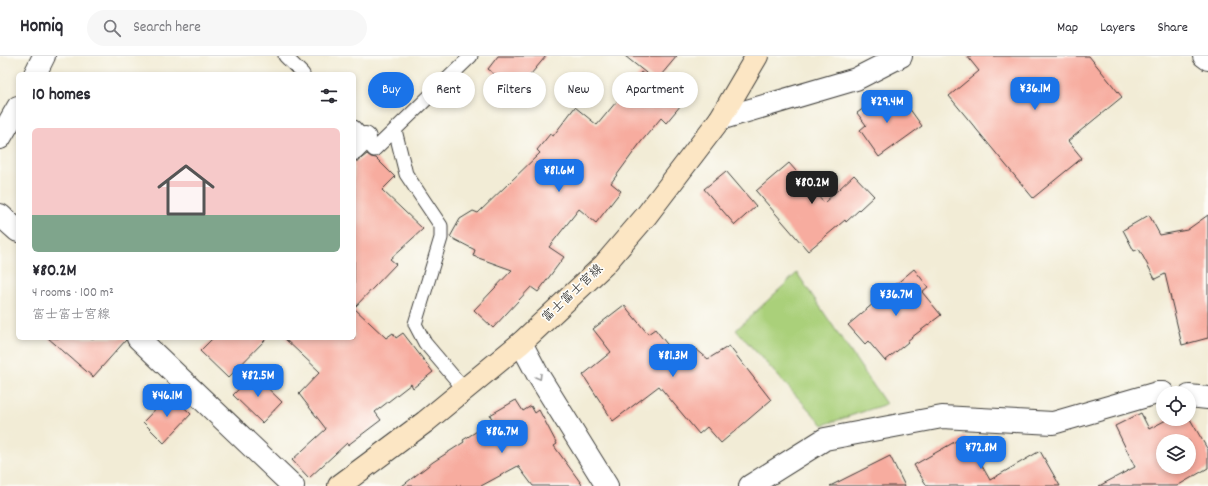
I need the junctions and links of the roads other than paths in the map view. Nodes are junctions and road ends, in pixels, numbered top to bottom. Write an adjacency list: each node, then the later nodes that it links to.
1 (44, 56): 8 (street)
2 (285, 56): 9 (lane)
3 (471, 56): 12 (lane)
4 (757, 56): 11 (main road, 富士富士宮線)
5 (901, 56): 11 (street)
6 (1204, 56): 7 (street)
7 (1208, 59)
8 (36, 72)
9 (301, 72)
10 (16, 110): 13 (street)
11 (720, 119): 18 (main road, 富士富士宮線)
12 (395, 130): 14 (lane); 19 (lane)
13 (0, 138)
14 (358, 138)
15 (0, 216): 16 (street)
16 (16, 229)
17 (150, 342): 23 (street)
18 (521, 343): 19 (main road, 富士富士宮線); 25 (street, one-way to 25)
19 (464, 389): 24 (main road, 富士富士宮線)
20 (1156, 393): 26 (street)
21 (1196, 397): 22 (street)
22 (1208, 398)
23 (293, 486)
24 (339, 486)
25 (607, 486)
26 (750, 486)

